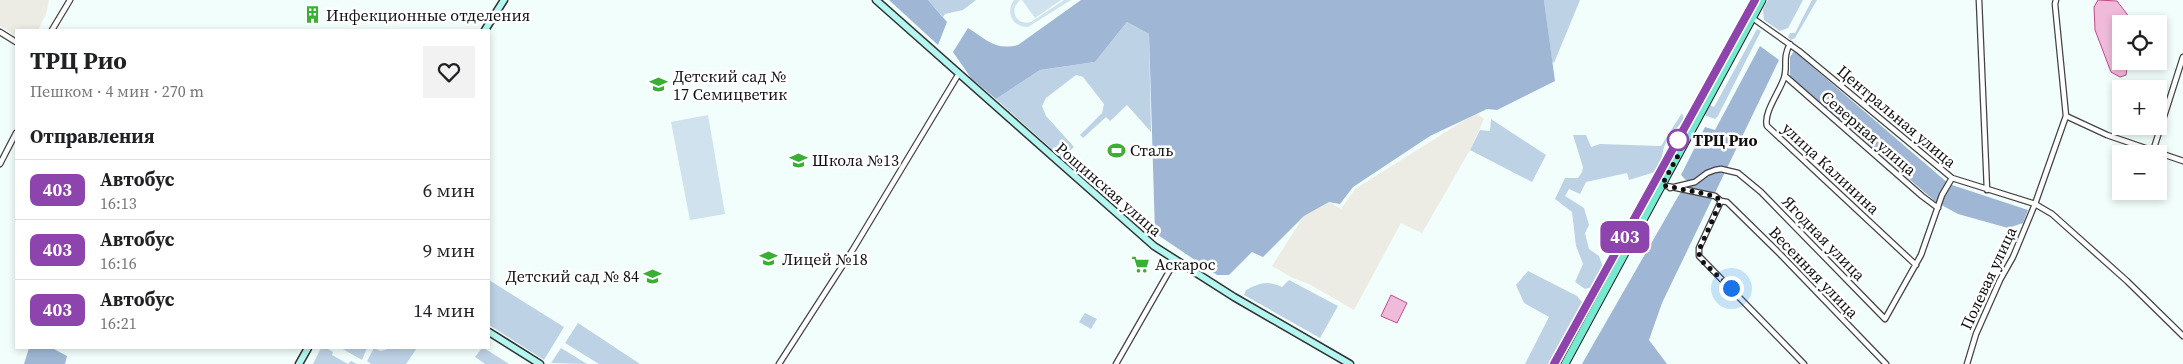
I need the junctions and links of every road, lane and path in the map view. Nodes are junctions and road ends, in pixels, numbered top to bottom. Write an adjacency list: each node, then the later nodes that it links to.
1 (70, 0): 9 (street)
2 (504, 0): 10 (main road)
3 (876, 0): 15 (main road, Рощинская улица)
4 (1755, 0): 8 (main road)
5 (1762, 0): 8 (main road)
6 (1979, 0): 27 (street)
7 (2056, 0): 17 (street)
8 (1750, 16): 13 (street, Центральная улица); 25 (main road); 41 (main road)
9 (53, 29)
10 (486, 29)
11 (0, 32): 12 (street)
12 (15, 41)
13 (1790, 44): 16 (street); 24 (street, Центральная улица)
14 (2183, 57): 20 (street)
15 (958, 74): 31 (main road, Рощинская улица); 38 (street)
16 (1784, 77): 30 (street, Северная улица); 32 (street, улица Калинина)
17 (2066, 116): 19 (street); 29 (street, Полевая улица)
18 (15, 135): 23 (street)
19 (2136, 145)
20 (2155, 145)
21 (2167, 156): 22 (street)
22 (2183, 161)
23 (0, 164)
24 (1952, 178): 27 (street, Центральная улица); 30 (street)
25 (1662, 185): 26 (street, Весенняя улица); 42 (main road)
26 (1670, 188): 28 (street, Весенняя улица); 32 (street, Ягодная улица)
27 (1987, 190): 29 (street, Центральная улица)
28 (1721, 201): 43 (street); 44 (street, Весенняя улица)
29 (2035, 204): 34 (street, Центральная улица); 45 (street, Полевая улица)
30 (1938, 208): 32 (street)
31 (1175, 260): 39 (street); 40 (main road, Рощинская улица)
32 (1916, 265)
33 (490, 333): 37 (main road)
34 (2183, 336)
35 (307, 349): 36 (main road)
36 (299, 364)
37 (540, 364)
38 (779, 364)
39 (1116, 364)
40 (1350, 364)
41 (1554, 364)
42 (1564, 364)
43 (1804, 364)
44 (1886, 364)
45 (1967, 364)

